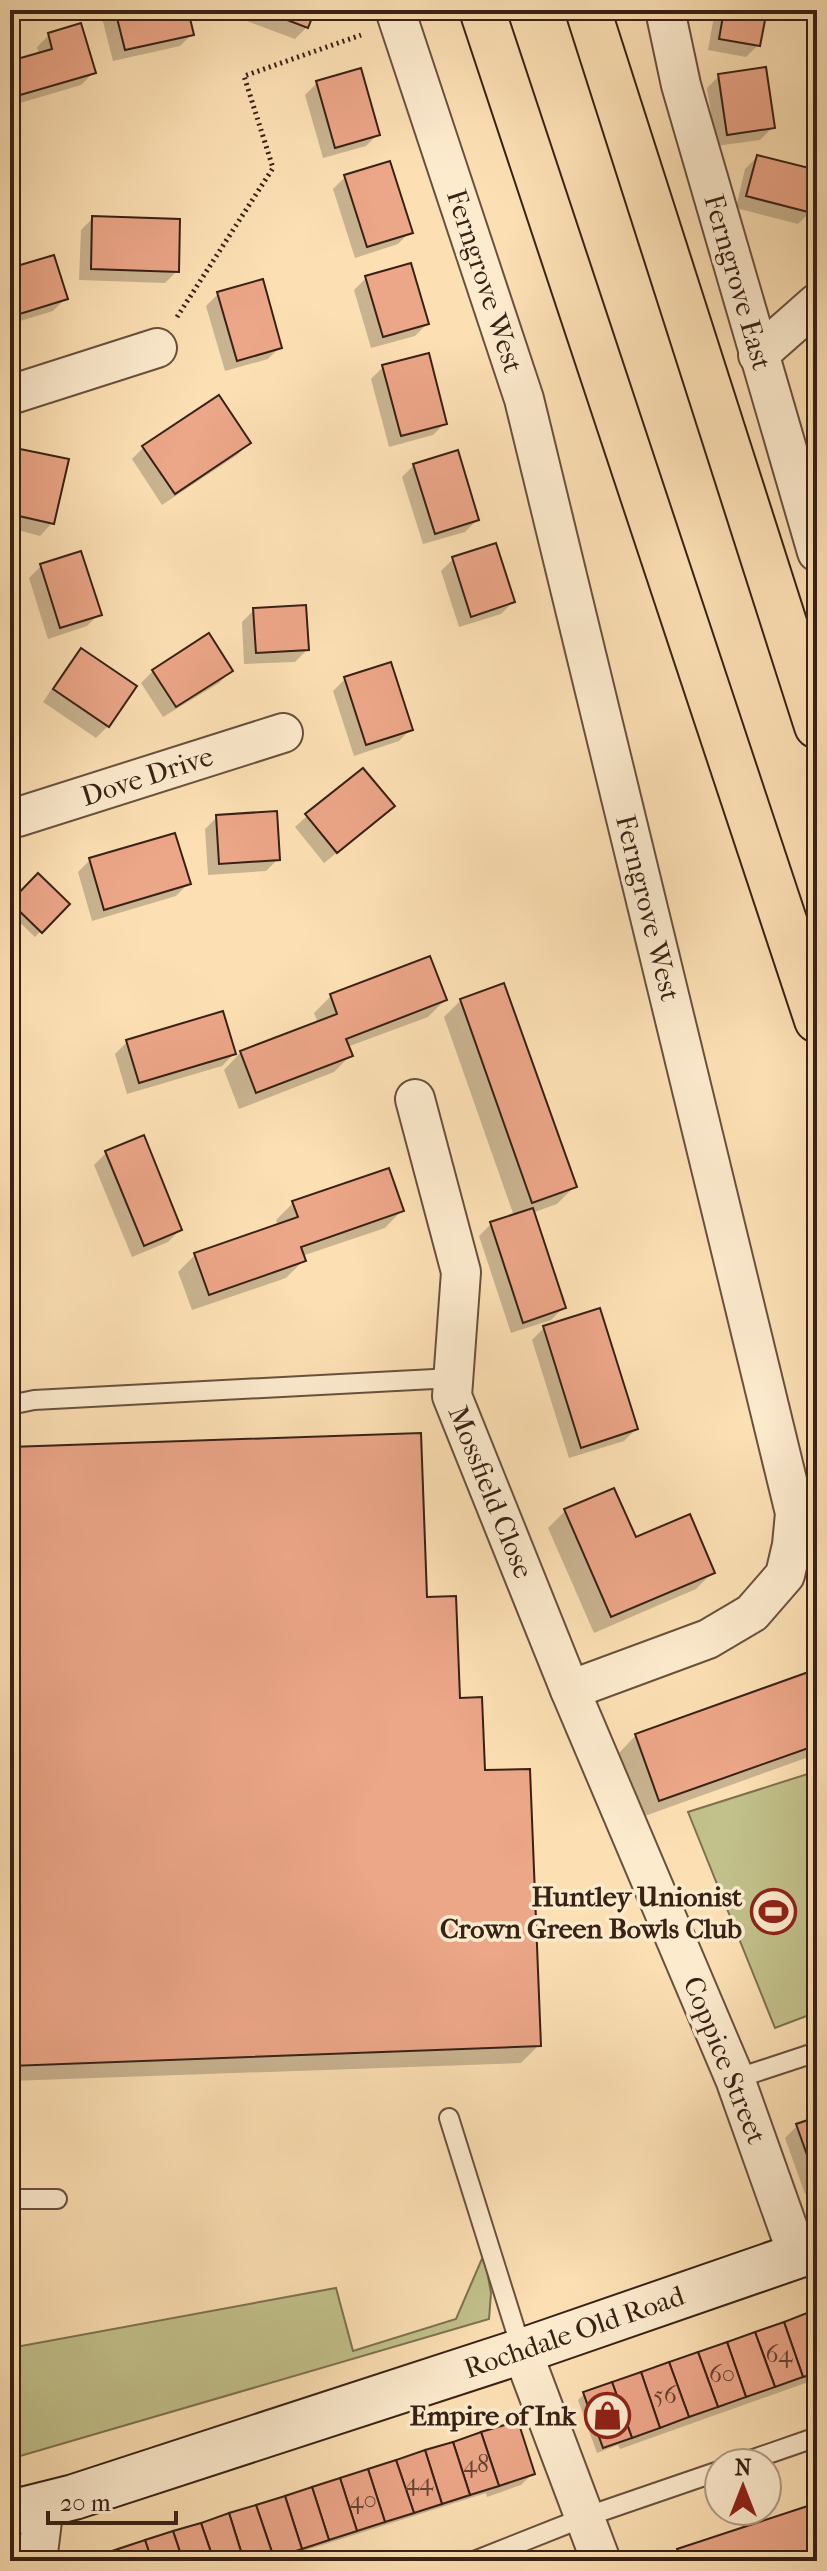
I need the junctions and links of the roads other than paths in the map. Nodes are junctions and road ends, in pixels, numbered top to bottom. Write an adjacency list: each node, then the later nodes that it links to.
1 (482, 10): 13 (highway)
2 (588, 10): 10 (highway)
3 (665, 10): 7 (street, Ferngrove East)
4 (397, 16): 17 (street, Ferngrove West)
5 (817, 303): 7 (street)
6 (157, 348): 8 (street)
7 (758, 355): 9 (street, Ferngrove East)
8 (10, 395)
9 (817, 552)
10 (817, 726)
11 (283, 733): 12 (street, Dove Drive)
12 (10, 816)
13 (817, 1020)
14 (415, 1099): 15 (street, Mossfield Close)
15 (453, 1378): 16 (lane); 17 (street, Mossfield Close)
16 (10, 1405)
17 (570, 1690): 19 (street, Coppice Street)
18 (817, 2052): 19 (lane)
19 (735, 2079): 23 (street, Coppice Street)
20 (449, 2118): 24 (lane)
21 (10, 2199): 22 (lane)
22 (57, 2199)
23 (807, 2252): 24 (main road, Rochdale Old Road)
24 (522, 2351): 28 (main road, Rochdale Old Road); 29 (street)
25 (817, 2437): 26 (lane)
26 (783, 2449)
27 (703, 2476): 29 (lane)
28 (27, 2509): 30 (street)
29 (585, 2517): 31 (lane); 32 (street)
30 (37, 2561)
31 (474, 2561)
32 (601, 2561)

